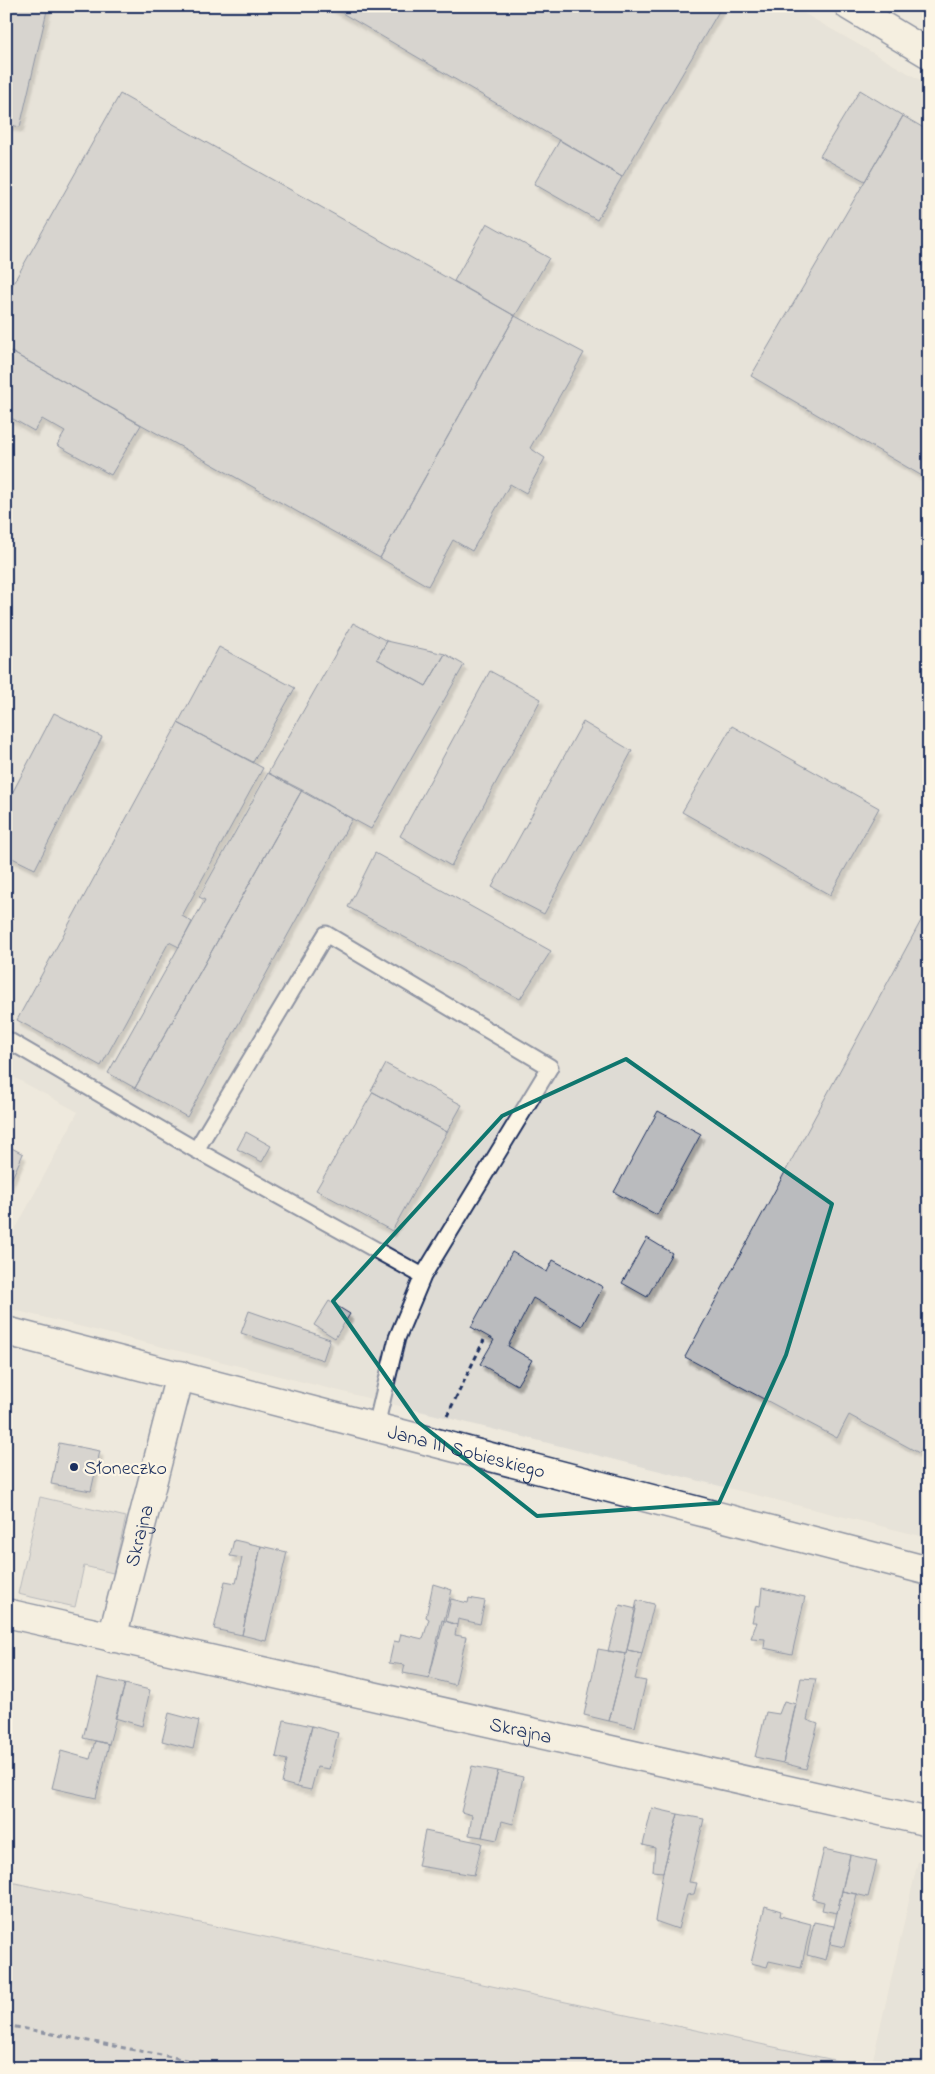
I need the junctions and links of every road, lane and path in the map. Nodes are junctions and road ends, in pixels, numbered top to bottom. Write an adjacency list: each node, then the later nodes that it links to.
1 (849, 6): 2 (street)
2 (929, 54)
3 (6, 1039): 4 (lane)
4 (196, 1150): 5 (lane); 5 (lane)
5 (423, 1276): 10 (lane)
6 (6, 1331): 8 (street, Jana III Sobieskiego)
7 (484, 1340): 9 (path)
8 (180, 1375): 10 (street, Jana III Sobieskiego); 13 (street, Skrajna)
9 (447, 1416)
10 (376, 1426): 11 (street, Jana III Sobieskiego)
11 (929, 1571)
12 (6, 1613): 13 (street, Skrajna)
13 (112, 1638): 14 (street, Skrajna)
14 (929, 1822)
15 (6, 2025): 16 (path)
16 (228, 2068)

